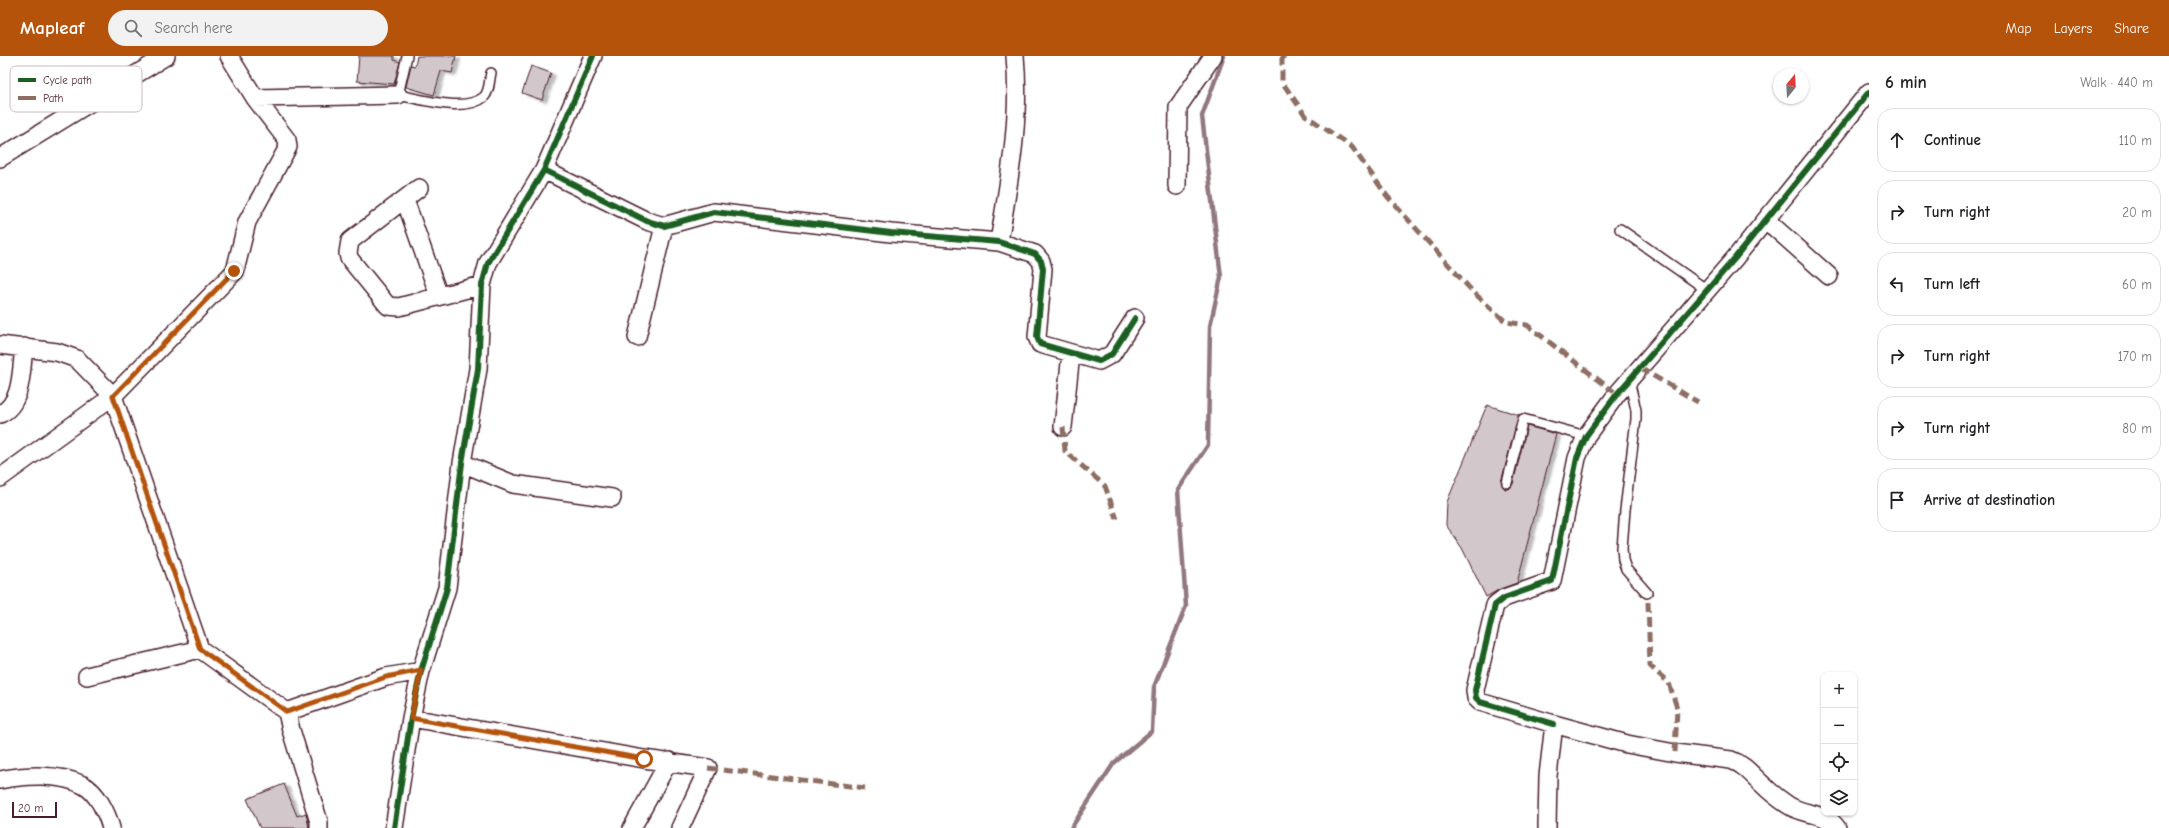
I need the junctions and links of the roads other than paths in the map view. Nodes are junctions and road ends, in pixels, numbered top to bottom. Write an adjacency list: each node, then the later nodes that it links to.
1 (166, 56): 7 (street)
2 (229, 56): 11 (street)
3 (408, 56): 10 (lane)
4 (593, 56): 14 (street)
5 (1015, 56): 21 (street)
6 (1213, 56): 15 (street)
7 (142, 71)
8 (491, 73): 10 (lane)
9 (1869, 92): 18 (street)
10 (398, 95): 11 (street)
11 (255, 98): 32 (street)
12 (75, 112): 13 (street)
13 (0, 158)
14 (544, 170): 19 (street); 23 (street)
15 (1177, 186)
16 (419, 188): 17 (street)
17 (405, 200): 25 (street); 25 (street)
18 (1766, 220): 22 (street); 24 (street)
19 (664, 226): 21 (street); 27 (street)
20 (1620, 229): 24 (lane)
21 (999, 242): 30 (street)
22 (1829, 276)
23 (482, 285): 25 (street); 36 (street)
24 (1707, 290): 31 (street)
25 (439, 296)
26 (1135, 318): 30 (street)
27 (637, 337)
28 (0, 345): 29 (street)
29 (24, 347): 32 (street); 33 (street)
30 (1071, 354): 34 (street)
31 (1630, 380): 35 (street); 40 (lane)
32 (113, 396): 37 (street); 41 (street)
33 (0, 414)
34 (1063, 427)
35 (1586, 436): 38 (lane); 46 (street)
36 (462, 463): 39 (street); 42 (street)
37 (0, 478)
38 (1507, 483)
39 (612, 498)
40 (1647, 593)
41 (200, 649): 43 (street); 44 (street)
42 (421, 670): 44 (street); 45 (street)
43 (87, 676)
44 (287, 712): 50 (street)
45 (411, 718): 47 (street); 51 (street)
46 (1554, 724): 54 (street); 55 (street)
47 (669, 761): 52 (street); 53 (street)
48 (0, 780): 49 (street)
49 (111, 828)
50 (319, 828)
51 (394, 828)
52 (632, 828)
53 (680, 828)
54 (1547, 828)
55 (1837, 828)

